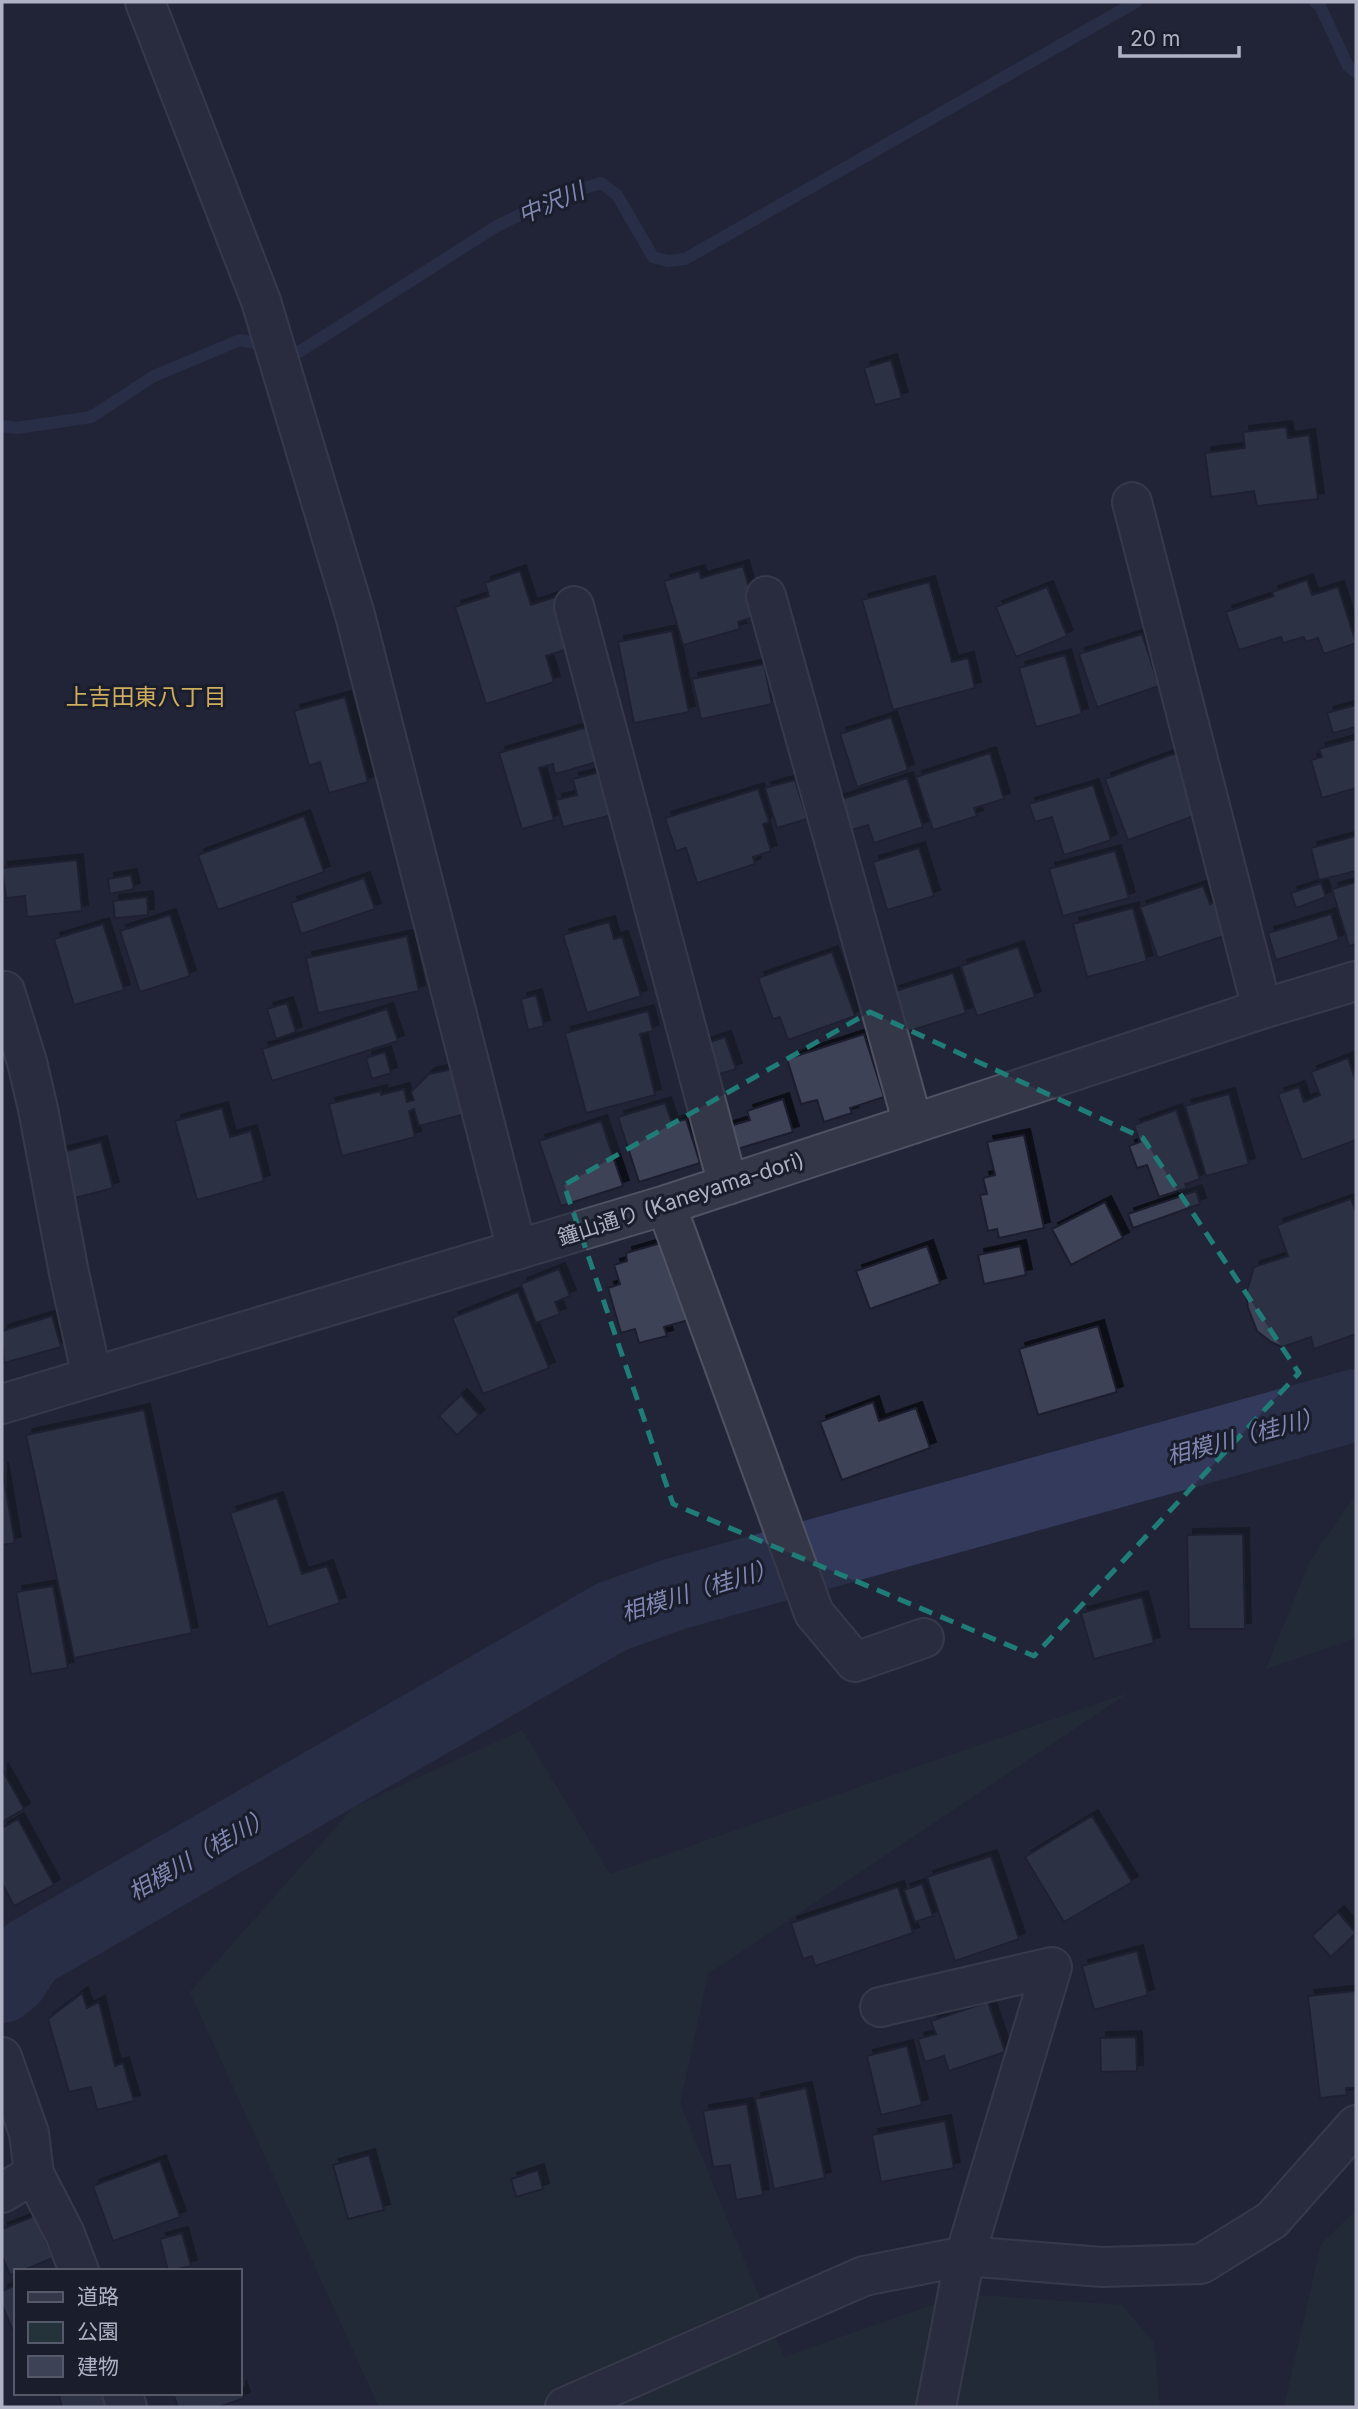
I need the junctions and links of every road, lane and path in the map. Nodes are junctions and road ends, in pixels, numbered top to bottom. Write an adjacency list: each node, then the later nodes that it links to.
1 (145, 2): 11 (street)
2 (1132, 502): 7 (street)
3 (766, 596): 8 (street)
4 (574, 606): 9 (street)
5 (1356, 981): 7 (street, 鐘山通り (Kaneyama-dori))
6 (2, 992): 12 (street)
7 (1262, 1009): 8 (street, 鐘山通り (Kaneyama-dori))
8 (913, 1124): 9 (street, 鐘山通り (Kaneyama-dori))
9 (728, 1185): 10 (street, 鐘山通り (Kaneyama-dori))
10 (666, 1205): 11 (street, 鐘山通り (Kaneyama-dori)); 14 (street)
11 (517, 1250): 12 (street, 鐘山通り (Kaneyama-dori))
12 (92, 1377): 13 (street, 鐘山通り (Kaneyama-dori))
13 (2, 1404)
14 (924, 1638)
15 (880, 2007): 20 (street)
16 (2, 2057): 18 (street)
17 (1356, 2125): 20 (street)
18 (34, 2174): 19 (street); 21 (street)
19 (2, 2193)
20 (965, 2256): 22 (street); 23 (street)
21 (78, 2269)
22 (565, 2407)
23 (936, 2407)

